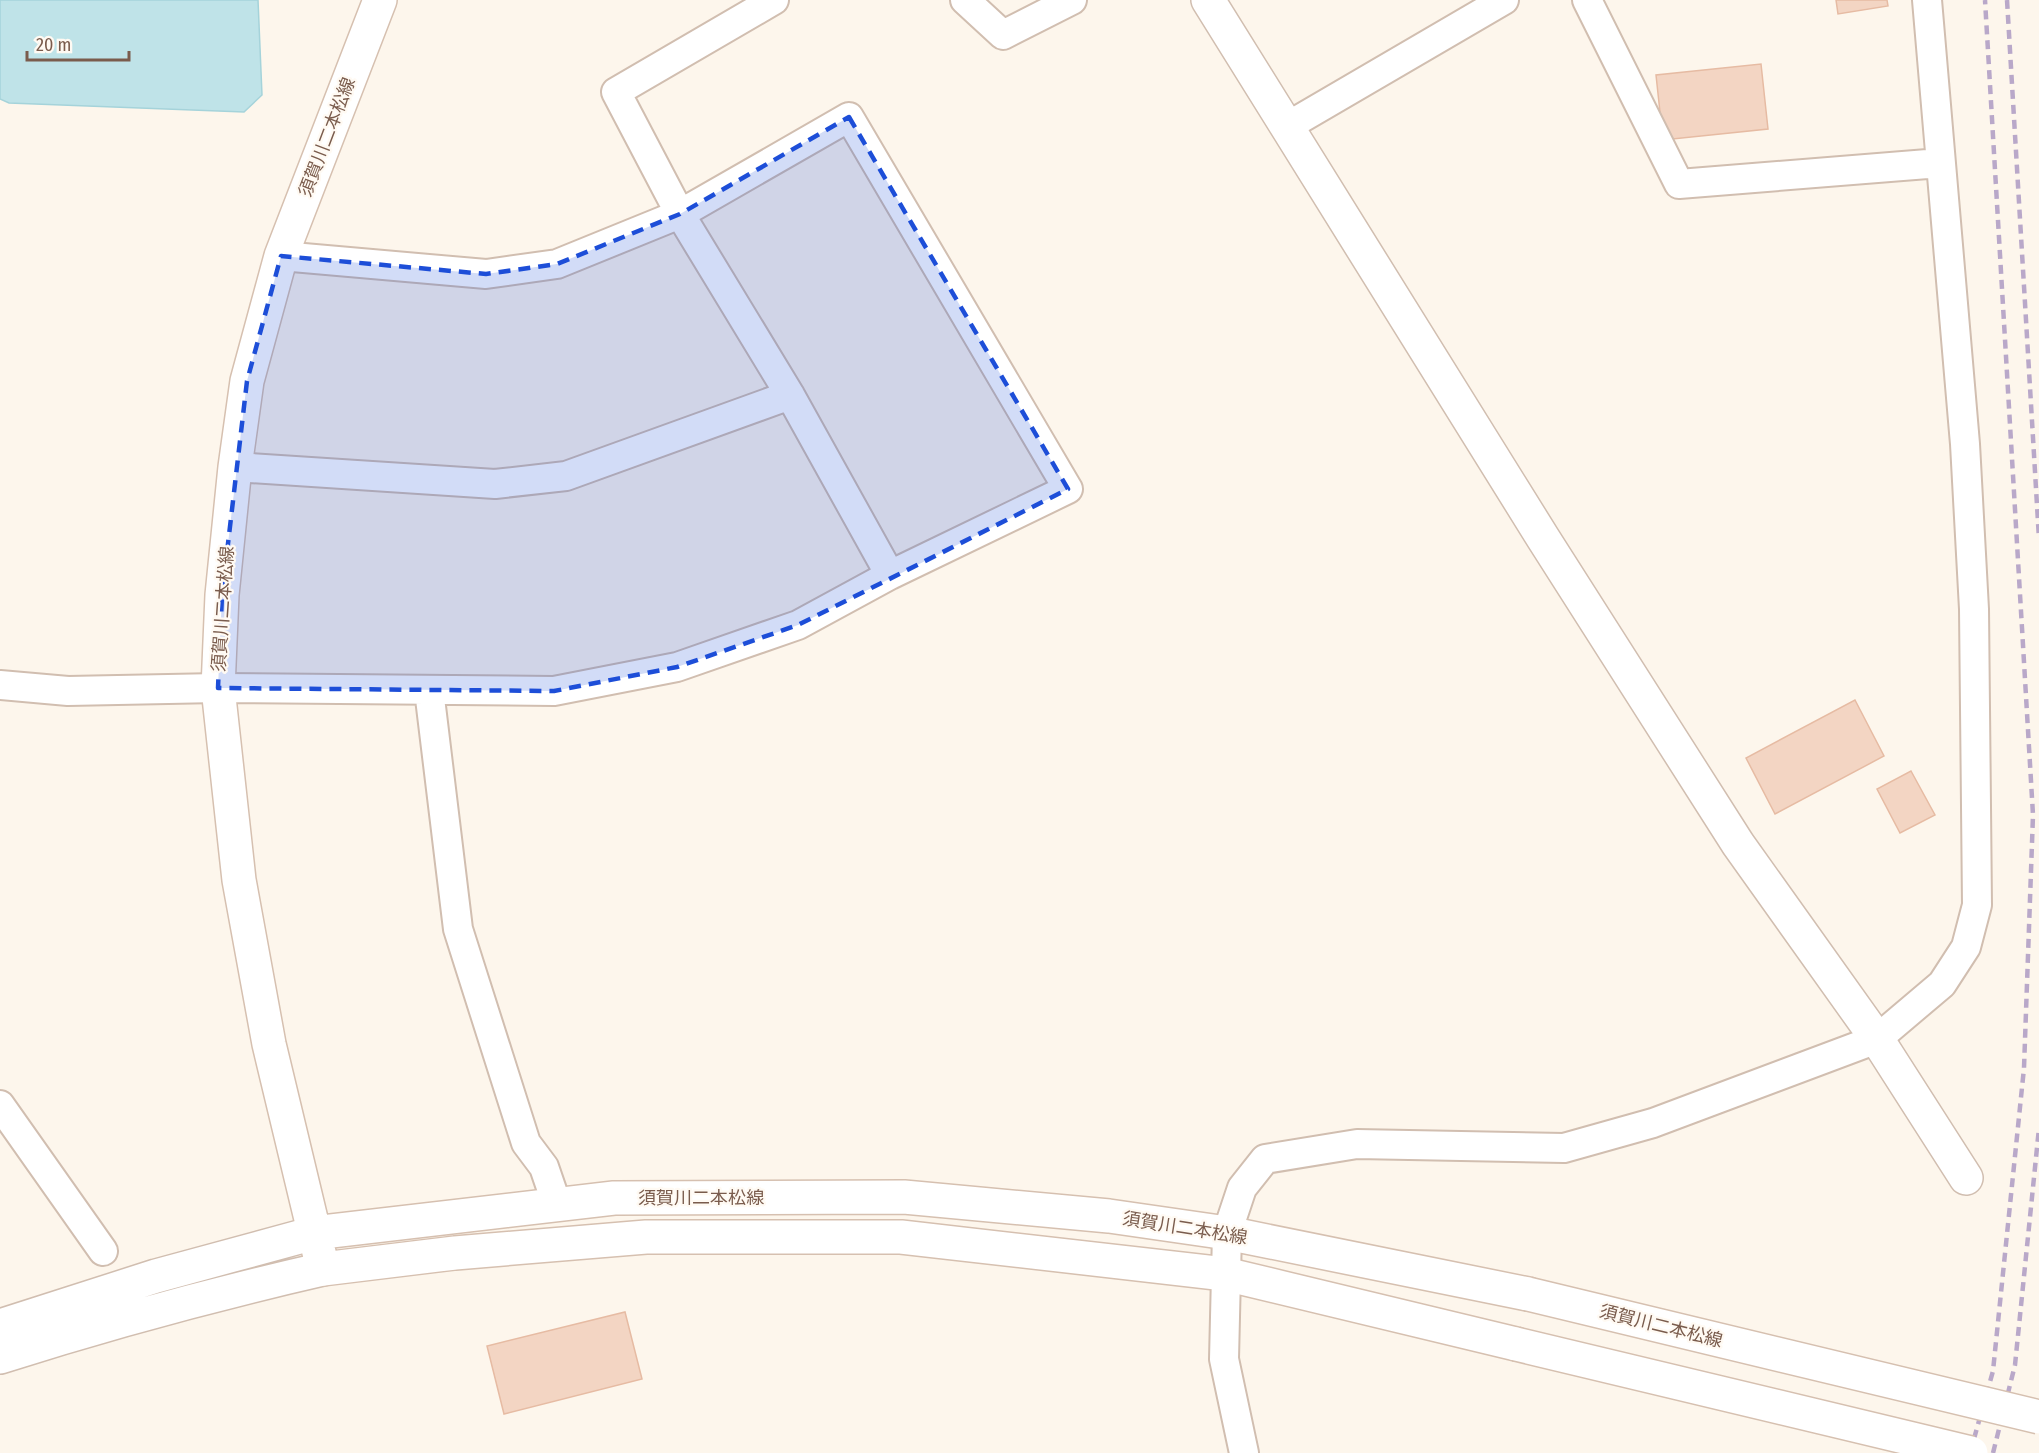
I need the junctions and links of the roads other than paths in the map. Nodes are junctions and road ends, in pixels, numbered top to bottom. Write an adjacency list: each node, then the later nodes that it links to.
1 (380, 0): 12 (main road, 須賀川二本松線)
2 (774, 0): 11 (street)
3 (965, 0): 4 (street)
4 (1072, 0)
5 (1208, 0): 9 (main road)
6 (1504, 0): 9 (street)
7 (1587, 0): 10 (street)
8 (1927, 0): 10 (street)
9 (1288, 126): 19 (main road)
10 (1940, 164): 19 (street)
11 (680, 214): 12 (street); 13 (street); 15 (street)
12 (281, 256): 14 (main road, 須賀川二本松線)
13 (789, 395): 14 (street); 15 (street)
14 (235, 467): 17 (main road, 須賀川二本松線)
15 (890, 575): 18 (street)
16 (0, 685): 17 (street)
17 (218, 688): 18 (street); 23 (main road, 須賀川二本松線)
18 (429, 690): 22 (street)
19 (1877, 1039): 21 (main road); 24 (street)
20 (0, 1105): 25 (street)
21 (1966, 1178)
22 (557, 1205): 23 (main road, 須賀川二本松線); 24 (main road, 須賀川二本松線)
23 (314, 1233): 26 (main road, 須賀川二本松線); 28 (main road)
24 (1227, 1233): 27 (street); 30 (main road, 須賀川二本松線, bridge)
25 (103, 1251)
26 (324, 1269): 27 (main road); 29 (main road)
27 (1225, 1274): 31 (street); 32 (main road, bridge)
28 (0, 1326)
29 (0, 1357)
30 (2039, 1417)
31 (1244, 1453)
32 (1971, 1453)

